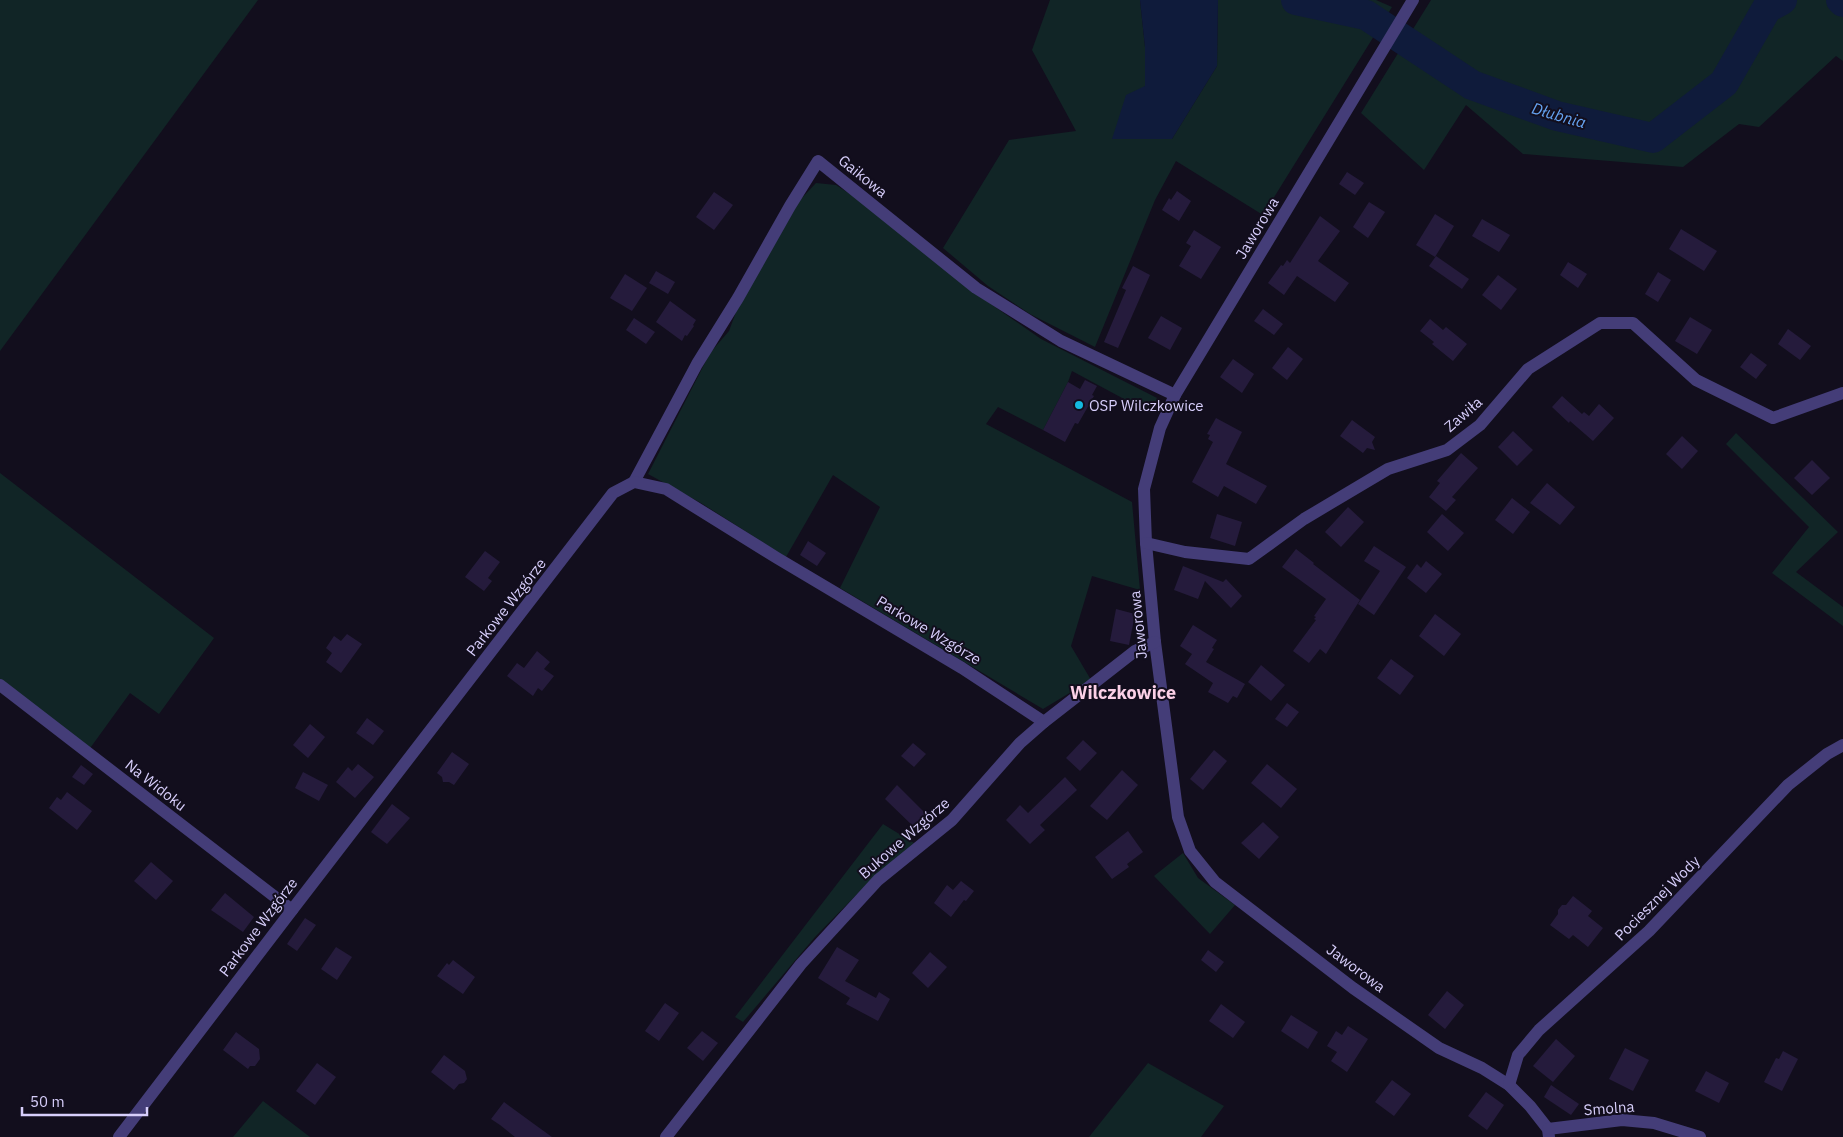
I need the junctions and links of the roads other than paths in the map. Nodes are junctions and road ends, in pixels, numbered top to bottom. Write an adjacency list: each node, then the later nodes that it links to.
1 (1411, 3): 3 (street, Jaworowa)
2 (1843, 393): 5 (street, Zawiła)
3 (1176, 395): 4 (street, Gaikowa); 5 (street, Jaworowa)
4 (634, 482): 8 (street, Parkowe Wzgórze); 10 (street, Parkowe Wzgórze)
5 (1146, 543): 6 (street, Jaworowa)
6 (1155, 642): 8 (street, Bukowe Wzgórze); 11 (street, Jaworowa)
7 (0, 685): 10 (street, Na Widoku)
8 (1044, 722): 14 (street, Bukowe Wzgórze)
9 (1843, 745): 11 (street, Pociesznej Wody)
10 (292, 910): 13 (street, Parkowe Wzgórze)
11 (1508, 1085): 12 (street, Jaworowa)
12 (1548, 1133): 15 (street, Smolna)
13 (119, 1137)
14 (666, 1137)
15 (1700, 1137)

